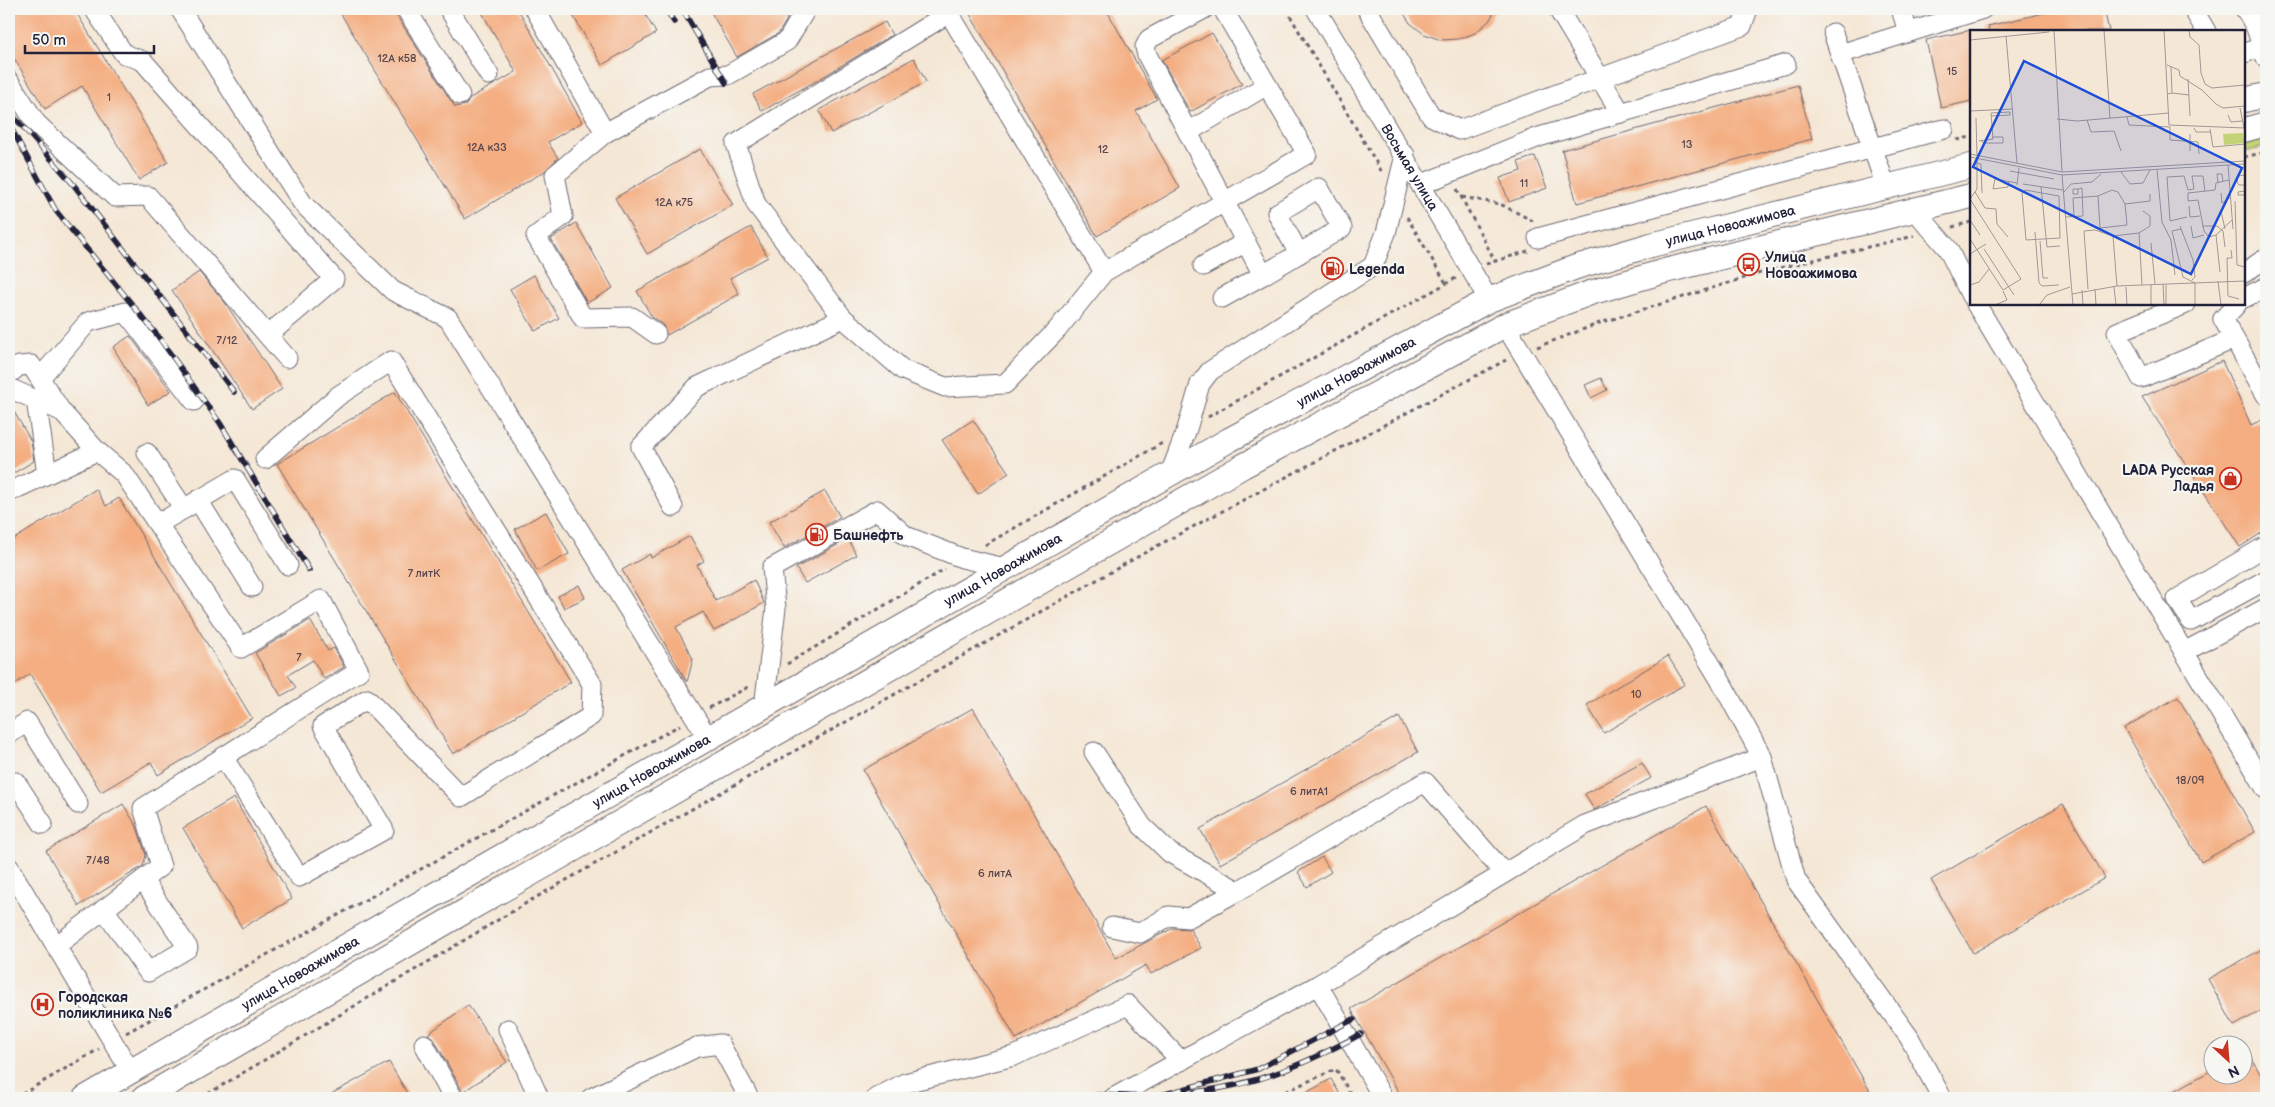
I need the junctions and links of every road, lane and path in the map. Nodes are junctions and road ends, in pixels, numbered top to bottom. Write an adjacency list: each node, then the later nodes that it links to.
1 (94, 9): 75 (street)
2 (180, 9): 104 (street)
3 (406, 9): 29 (street)
4 (450, 9): 25 (street)
5 (535, 9): 37 (street)
6 (806, 9): 37 (street)
7 (1204, 9): 36 (street)
8 (1223, 9): 28 (street)
9 (1286, 9): 46 (path)
10 (1316, 9): 40 (street, Восьмая улица)
11 (1367, 9): 26 (street)
12 (1558, 9): 26 (street)
13 (1748, 9): 26 (street)
14 (1901, 9): 19 (street)
15 (1983, 9): 19 (street)
16 (2194, 9): 18 (street)
17 (2245, 9): 22 (street)
18 (2205, 30)
19 (1908, 32): 23 (street)
20 (1833, 33): 23 (street)
21 (2245, 53): 22 (street)
22 (2264, 53)
23 (1840, 54): 38 (street)
24 (1786, 64): 32 (street)
25 (489, 75)
26 (1601, 79): 32 (street)
27 (9, 81): 75 (street)
28 (1267, 85): 36 (street); 49 (street)
29 (460, 95)
30 (2266, 95): 31 (main road)
31 (2245, 100)
32 (1621, 112): 43 (street)
33 (2266, 124): 35 (main road)
34 (1944, 129): 38 (street)
35 (2245, 130)
36 (1188, 132): 49 (street)
37 (604, 133): 74 (street)
38 (1872, 148): 45 (street); 53 (street)
39 (2266, 152): 41 (path)
40 (1405, 156): 44 (street, Восьмая улица); 46 (street)
41 (2245, 157)
42 (1970, 166): 45 (main road, улица Новоажимова)
43 (1448, 174): 44 (street); 48 (path)
44 (1422, 184): 68 (street, Восьмая улица)
45 (1886, 187): 68 (main road, улица Новоажимова)
46 (1395, 196): 63 (path); 90 (street)
47 (1970, 196): 50 (main road, улица Новоажимова)
48 (1462, 197): 53 (path); 58 (path)
49 (1224, 202): 55 (street); 61 (street)
50 (1914, 209): 52 (street); 73 (main road, улица Новоажимова)
51 (1970, 222): 52 (path)
52 (1933, 231): 65 (street); 77 (path)
53 (1558, 233): 54 (street)
54 (1538, 238)
55 (1246, 242): 59 (street); 62 (street)
56 (1299, 254): 62 (street)
57 (2266, 258): 60 (street)
58 (1495, 261)
59 (1203, 266)
60 (2245, 271)
61 (1104, 272): 72 (street); 72 (street)
62 (1263, 275): 66 (street)
63 (1446, 283)
64 (2266, 287): 67 (street)
65 (1970, 294)
66 (1222, 298)
67 (2245, 298)
68 (1489, 300): 73 (main road, Восьмая улица); 90 (main road, улица Новоажимова)
69 (1977, 305): 101 (street)
70 (2184, 305): 76 (street)
71 (2234, 305): 76 (street)
72 (843, 318): 93 (street)
73 (1505, 325): 77 (street); 125 (main road, улица Новоажимова)
74 (656, 334)
75 (268, 336): 78 (street)
76 (2234, 339): 82 (street)
77 (1521, 352): 106 (street); 126 (path)
78 (288, 358)
79 (9, 374): 80 (street)
80 (40, 378): 84 (street); 85 (street)
81 (9, 388): 83 (street)
82 (2266, 396)
83 (36, 400): 85 (street); 89 (street)
84 (194, 401)
85 (61, 410): 86 (street)
86 (97, 451): 89 (street); 94 (street)
87 (147, 452): 92 (street)
88 (265, 459): 107 (street)
89 (47, 474): 91 (street)
90 (1170, 474): 97 (main road, улица Новоажимова)
91 (9, 492)
92 (191, 504): 94 (street); 96 (street); 99 (street)
93 (673, 507)
94 (158, 524): 107 (street)
95 (2266, 546): 98 (street)
96 (288, 565)
97 (1006, 568): 102 (main road, улица Новоажимова); 102 (street)
98 (2266, 580)
99 (252, 587)
100 (2266, 608): 101 (street)
101 (2184, 652): 109 (street)
102 (764, 707): 104 (main road, улица Новоажимова)
103 (9, 734): 110 (street)
104 (708, 738): 123 (main road, улица Новоажимова)
105 (1094, 752): 115 (street)
106 (1762, 756): 113 (street); 136 (street)
107 (224, 757): 114 (street)
108 (11, 780): 111 (street)
109 (2266, 789)
110 (78, 804)
111 (43, 824)
112 (9, 866): 118 (street)
113 (1504, 873): 115 (street); 119 (street)
114 (144, 880): 116 (street); 116 (street)
115 (1238, 891): 117 (street)
116 (104, 909): 118 (street)
117 (1112, 927)
118 (56, 946): 123 (street)
119 (1318, 985): 122 (street); 135 (street)
120 (508, 1029): 128 (street)
121 (424, 1044): 127 (street)
122 (1181, 1061): 131 (street); 132 (street)
123 (131, 1072): 124 (main road, улица Новоажимова)
124 (85, 1098)
125 (144, 1098)
126 (201, 1098)
127 (452, 1098)
128 (539, 1098)
129 (590, 1098): 130 (street)
130 (749, 1098)
131 (876, 1098)
132 (1113, 1098)
133 (1271, 1098): 134 (path)
134 (1353, 1098)
135 (1383, 1098)
136 (1942, 1098)

